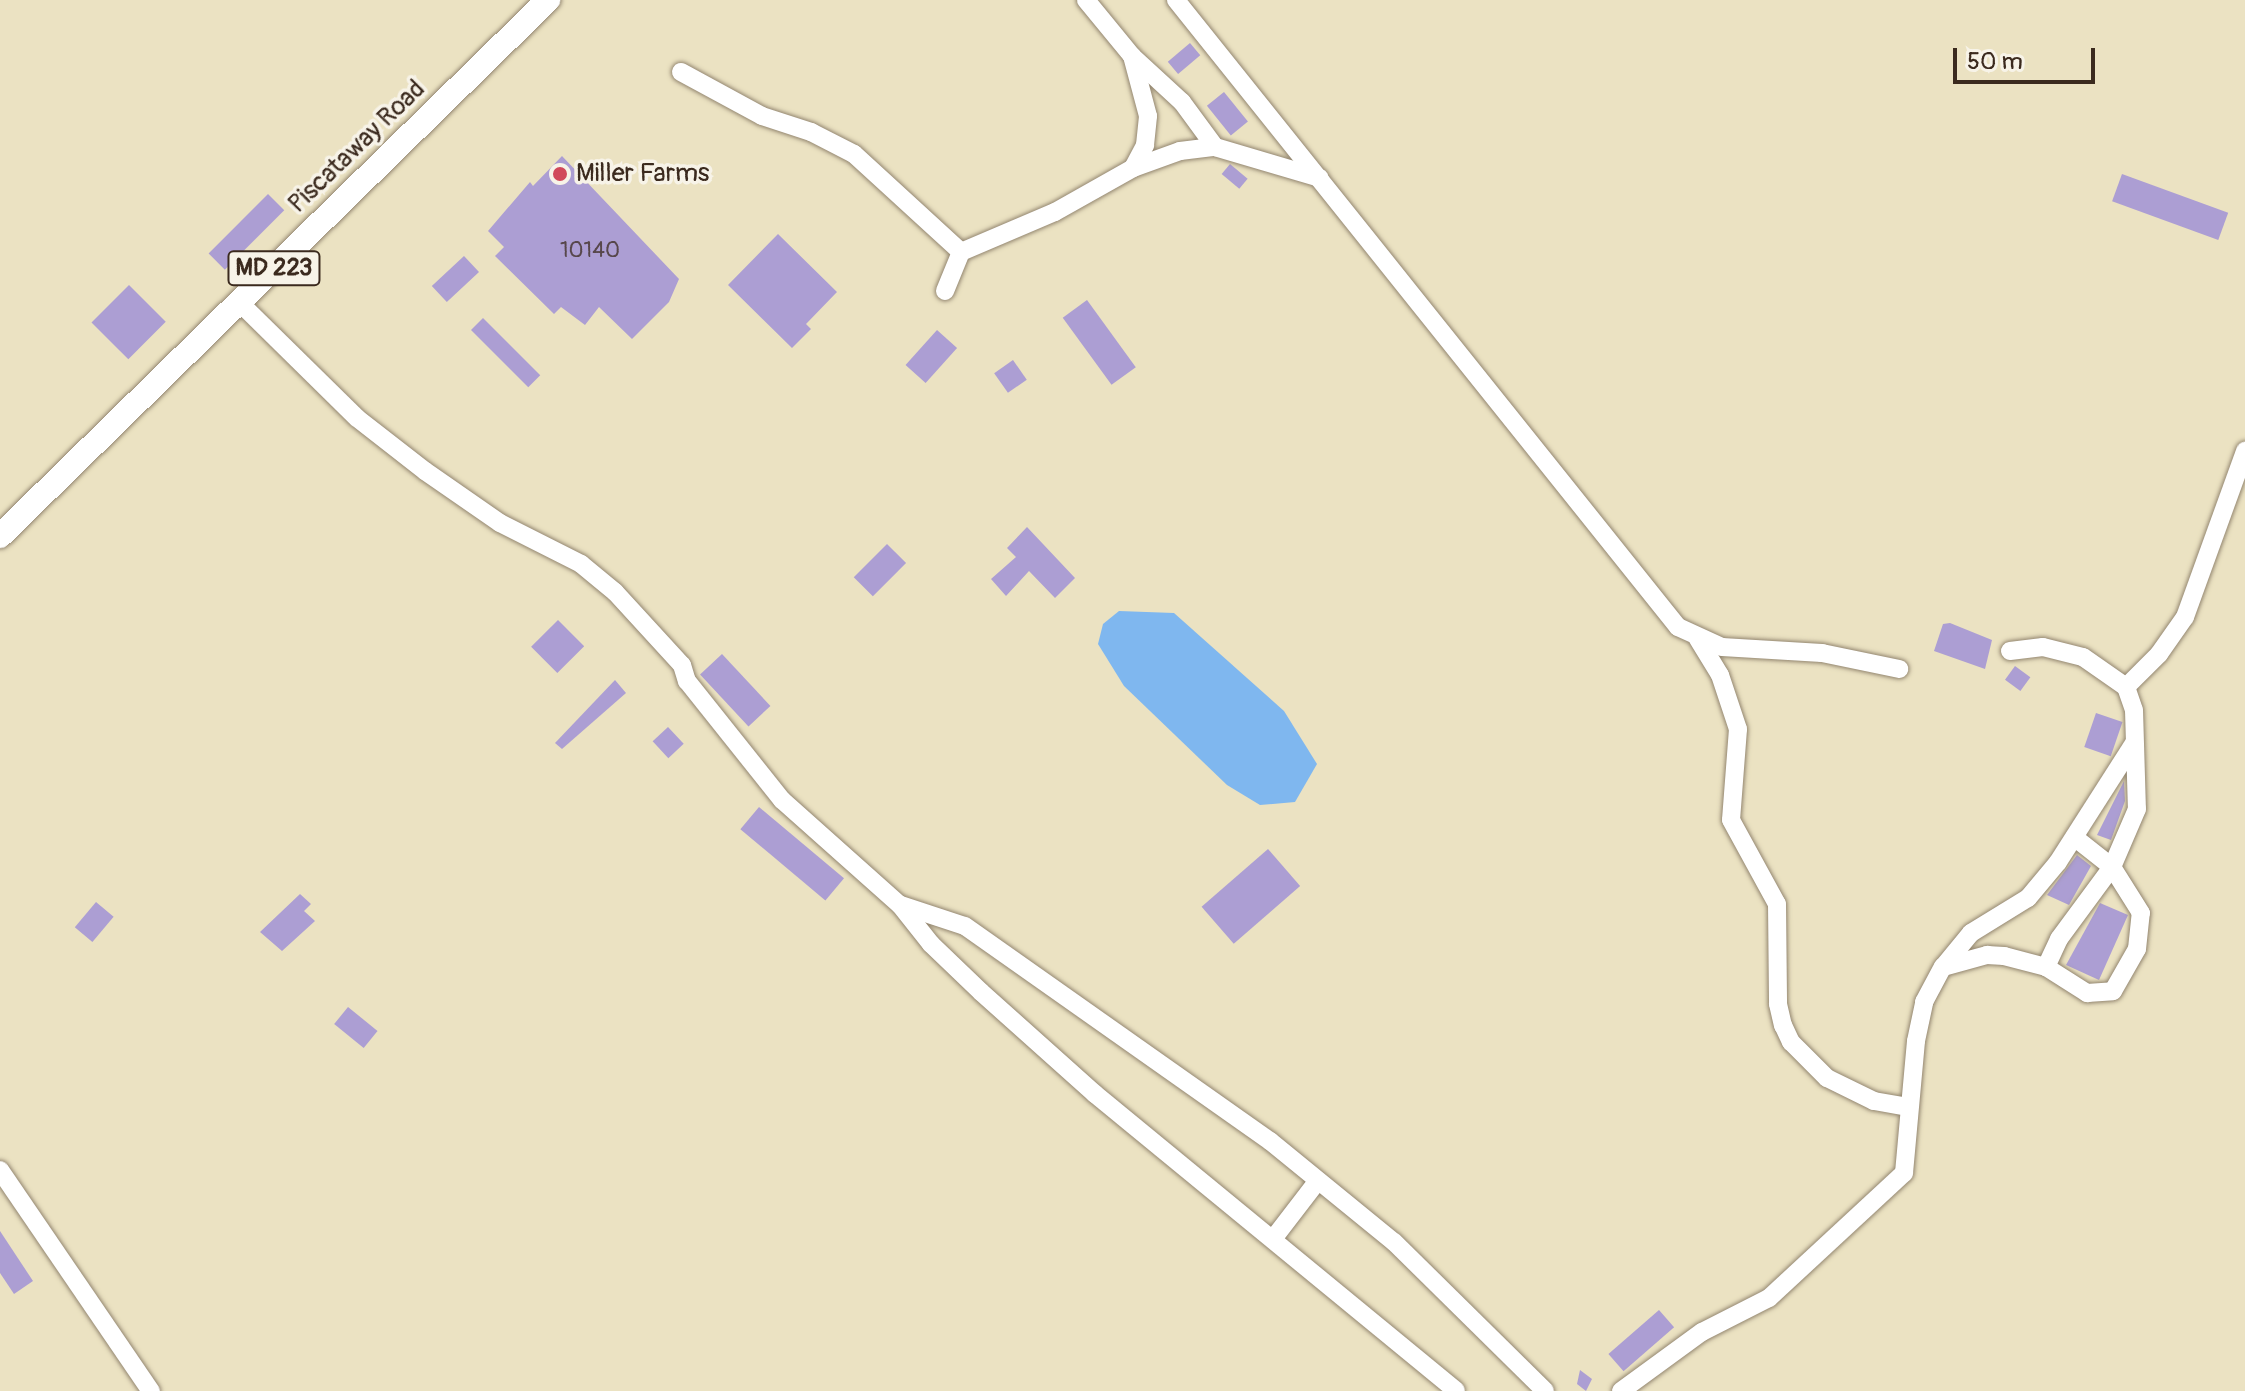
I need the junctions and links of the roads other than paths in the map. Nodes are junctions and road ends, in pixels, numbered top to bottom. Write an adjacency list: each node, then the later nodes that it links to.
1 (548, 0): 11 (main road, Piscataway Road / MD 223)
2 (1086, 0): 4 (street)
3 (1176, 0): 8 (street)
4 (1132, 56): 6 (street); 7 (street)
5 (681, 72): 9 (street)
6 (1215, 147): 7 (street); 8 (street)
7 (1133, 168): 9 (street)
8 (1320, 178): 14 (street)
9 (961, 252): 10 (street)
10 (945, 291)
11 (239, 302): 13 (main road, Piscataway Road / MD 223); 21 (street)
12 (2245, 451): 17 (street)
13 (0, 536)
14 (1698, 639): 16 (street); 24 (street)
15 (2010, 651): 17 (street)
16 (1899, 669)
17 (2126, 687): 18 (street)
18 (2134, 743): 19 (street); 20 (street)
19 (2074, 837): 20 (street); 22 (street)
20 (2112, 867): 23 (street); 23 (street)
21 (900, 905): 26 (street); 27 (street)
22 (1943, 967): 23 (street); 24 (street)
23 (2046, 967)
24 (1907, 1107): 31 (street)
25 (0, 1170): 28 (street)
26 (1316, 1183): 27 (street); 30 (street)
27 (1273, 1239): 29 (street)
28 (151, 1391)
29 (1456, 1391)
30 (1545, 1391)
31 (1621, 1391)

